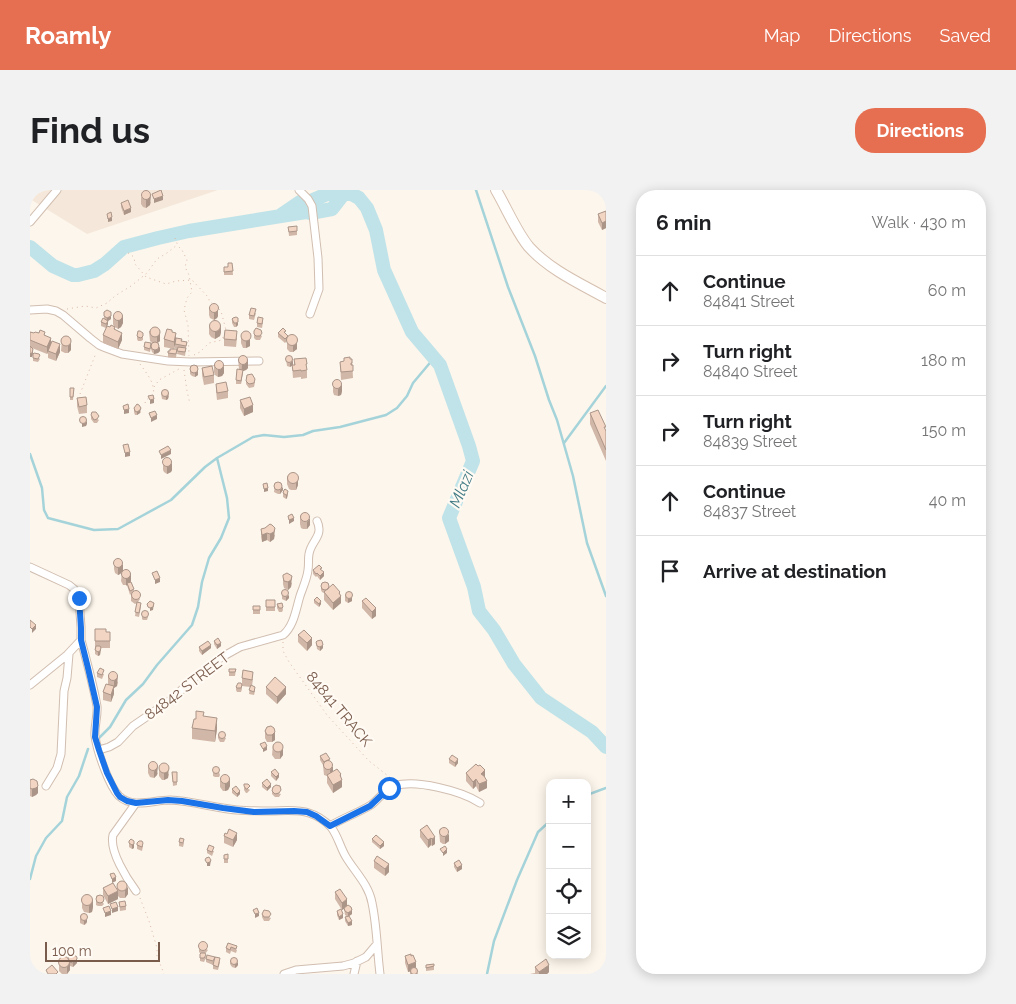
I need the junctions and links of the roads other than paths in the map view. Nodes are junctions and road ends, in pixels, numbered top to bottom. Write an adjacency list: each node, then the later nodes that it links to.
1 (58, 190): 6 (street)
2 (299, 190): 9 (street)
3 (496, 190): 7 (street)
4 (602, 190): 5 (lane)
5 (606, 198)
6 (30, 222)
7 (606, 298)
8 (30, 310): 10 (street)
9 (310, 314)
10 (259, 361)
11 (317, 521): 16 (street, 84842 STREET)
12 (30, 567): 13 (street)
13 (81, 640): 14 (street); 16 (street)
14 (68, 654): 15 (street); 17 (street)
15 (30, 685)
16 (99, 750): 18 (street)
17 (46, 786)
18 (136, 803): 20 (street); 21 (street)
19 (480, 803): 20 (street)
20 (330, 826): 22 (street)
21 (136, 891)
22 (377, 944): 23 (street); 26 (street)
23 (357, 961): 24 (street); 25 (street)
24 (284, 974)
25 (354, 974)
26 (380, 974)

